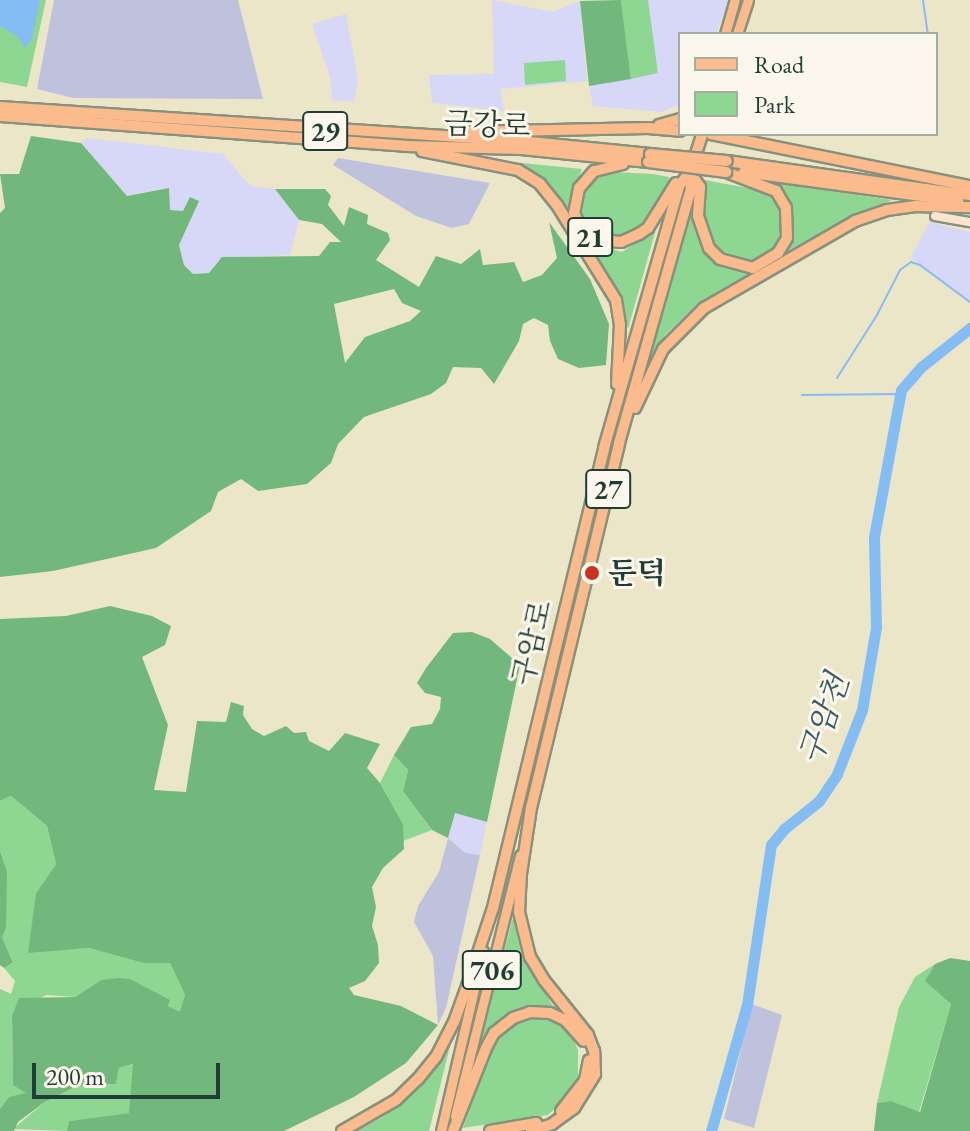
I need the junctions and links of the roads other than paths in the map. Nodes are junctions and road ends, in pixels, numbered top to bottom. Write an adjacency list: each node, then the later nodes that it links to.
1 (735, 0): 3 (main road)
2 (748, 0): 4 (main road)
3 (726, 32)
4 (738, 32)
5 (0, 107): 10 (highway, 금강로 / 29)
6 (0, 116): 14 (highway, 금강로 / 29)
7 (678, 120): 8 (highway)
8 (648, 128): 9 (highway); 10 (highway)
9 (678, 131)
10 (343, 132): 16 (highway, 금강로 / 29)
11 (701, 136): 18 (highway, 구암로 / 21)
12 (722, 136): 15 (highway)
13 (756, 136): 15 (highway)
14 (405, 146): 16 (highway, 금강로 / 29); 24 (highway)
15 (791, 148): 19 (highway)
16 (649, 158): 17 (highway, 금강로 / 21, bridge); 18 (highway, 21)
17 (726, 166): 18 (highway); 20 (highway, 금강로); 21 (highway, 금강로 / 21)
18 (690, 172): 24 (highway, 구암로 / 27); 25 (highway, 구암로 / 27)
19 (970, 186)
20 (970, 195)
21 (970, 205): 25 (highway)
22 (935, 216): 23 (street)
23 (970, 222)
24 (604, 448): 27 (highway, 구암로 / 27)
25 (618, 450): 26 (highway, 구암로 / 27)
26 (531, 808): 30 (main road, 구암로 / 706); 32 (highway, 27)
27 (493, 908): 28 (highway, 27); 29 (main road, 구암로 / 706)
28 (342, 1131)
29 (441, 1131)
30 (452, 1131): 31 (highway)
31 (490, 1131)
32 (531, 1131)

